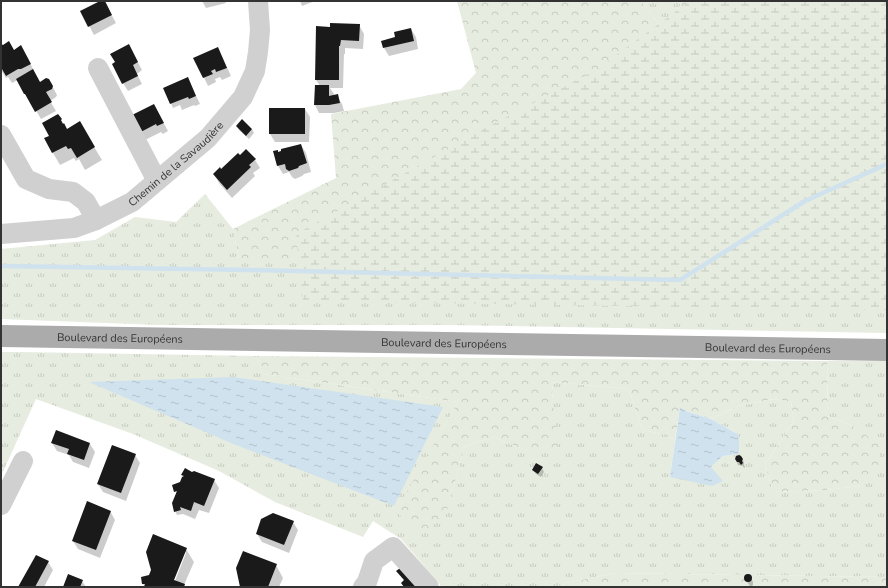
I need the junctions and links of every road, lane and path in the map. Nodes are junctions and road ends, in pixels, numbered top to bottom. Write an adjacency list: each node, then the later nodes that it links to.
1 (258, 1): 4 (street, Chemin de la Savaudière)
2 (98, 68): 4 (street)
3 (1, 135): 5 (street)
4 (157, 181): 5 (street, Chemin de la Savaudière)
5 (96, 220): 6 (street, Chemin de la Savaudière)
6 (1, 234)
7 (1, 336): 8 (main road, Boulevard des Européens)
8 (887, 350)
9 (23, 461): 10 (street)
10 (1, 505)
11 (363, 587): 12 (street)
12 (429, 587)

